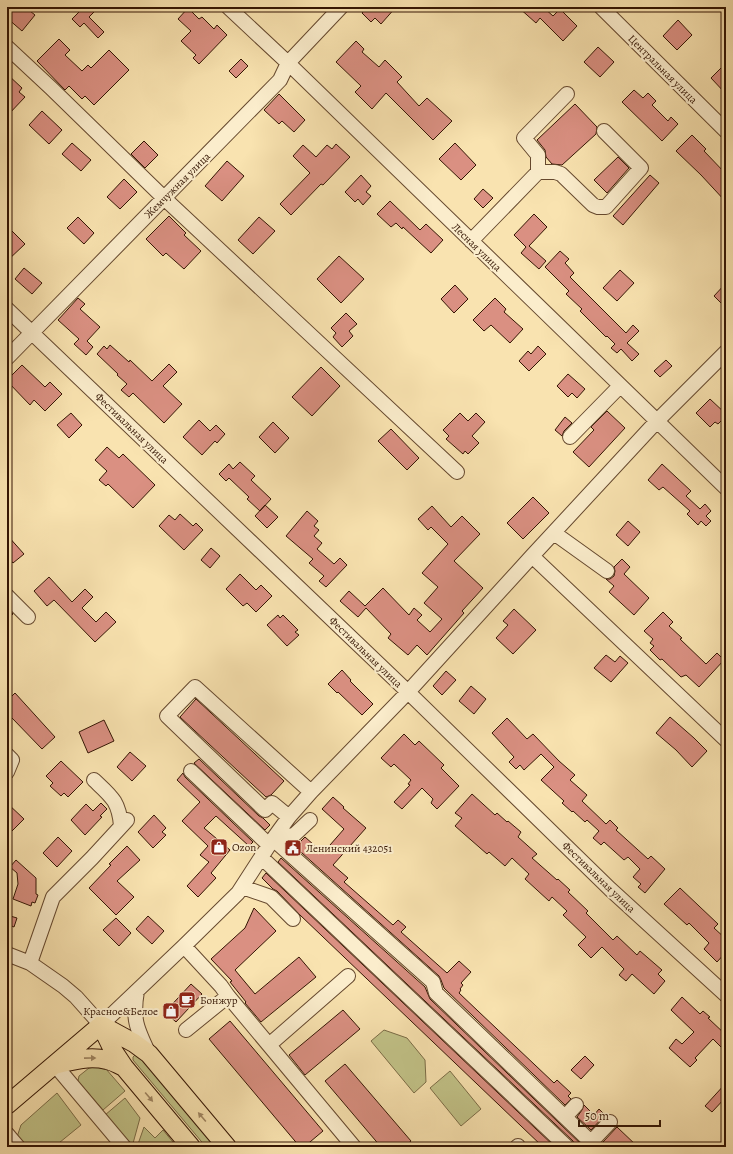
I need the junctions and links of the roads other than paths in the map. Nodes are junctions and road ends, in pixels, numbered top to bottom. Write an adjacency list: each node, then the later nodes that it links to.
1 (228, 7): 5 (street, Лесная улица)
2 (341, 7): 5 (street, Жемчужная улица)
3 (600, 7): 8 (street, Центральная улица)
4 (7, 47): 10 (street)
5 (288, 63): 10 (street, Жемчужная улица); 11 (street, Лесная улица)
6 (567, 94): 9 (street)
7 (604, 131): 9 (street)
8 (726, 132)
9 (538, 172): 11 (street)
10 (164, 198): 13 (street, Жемчужная улица); 19 (street)
11 (471, 241): 16 (street, Лесная улица)
12 (7, 309): 13 (street, Фестивальная улица)
13 (32, 332): 15 (street, Жемчужная улица); 26 (street, Фестивальная улица)
14 (726, 352): 17 (street)
15 (7, 358)
16 (620, 386): 17 (street, Лесная улица); 18 (street)
17 (657, 421): 20 (street, Лесная улица); 21 (street)
18 (570, 437)
19 (457, 472)
20 (726, 488)
21 (554, 532): 22 (street); 23 (street)
22 (532, 556): 26 (street); 27 (street)
23 (607, 571)
24 (7, 596): 25 (street)
25 (28, 617)
26 (408, 692): 32 (street); 44 (street, Фестивальная улица)
27 (726, 740)
28 (7, 755): 29 (street)
29 (7, 772)
30 (191, 772): 35 (street)
31 (94, 780): 41 (street)
32 (311, 792): 33 (street); 33 (street)
33 (289, 817): 35 (street)
34 (310, 820): 35 (street)
35 (271, 842): 36 (street); 54 (street)
36 (261, 857): 37 (street); 63 (street)
37 (242, 887): 38 (street); 39 (street)
38 (293, 919)
39 (184, 946): 43 (street); 45 (street)
40 (7, 954): 41 (street)
41 (30, 963): 46 (street)
42 (348, 976): 48 (street)
43 (137, 991): 46 (street); 49 (street)
44 (726, 995)
45 (228, 996): 47 (street); 48 (street)
46 (101, 1025): 49 (main road); 50 (main road); 51 (main road)
47 (186, 1030)
48 (269, 1045): 62 (street)
49 (149, 1054): 61 (main road, one-way to 49)
50 (55, 1065): 51 (main road, one-way to 51); 52 (main road); 59 (street)
51 (124, 1067): 60 (main road, one-way to 60)
52 (7, 1105)
53 (576, 1105): 54 (street)
54 (565, 1117): 57 (street)
55 (610, 1122): 57 (street)
56 (7, 1134): 58 (street)
57 (594, 1144)
58 (18, 1147)
59 (124, 1147)
60 (191, 1147)
61 (227, 1147)
62 (354, 1147)
63 (568, 1147)

